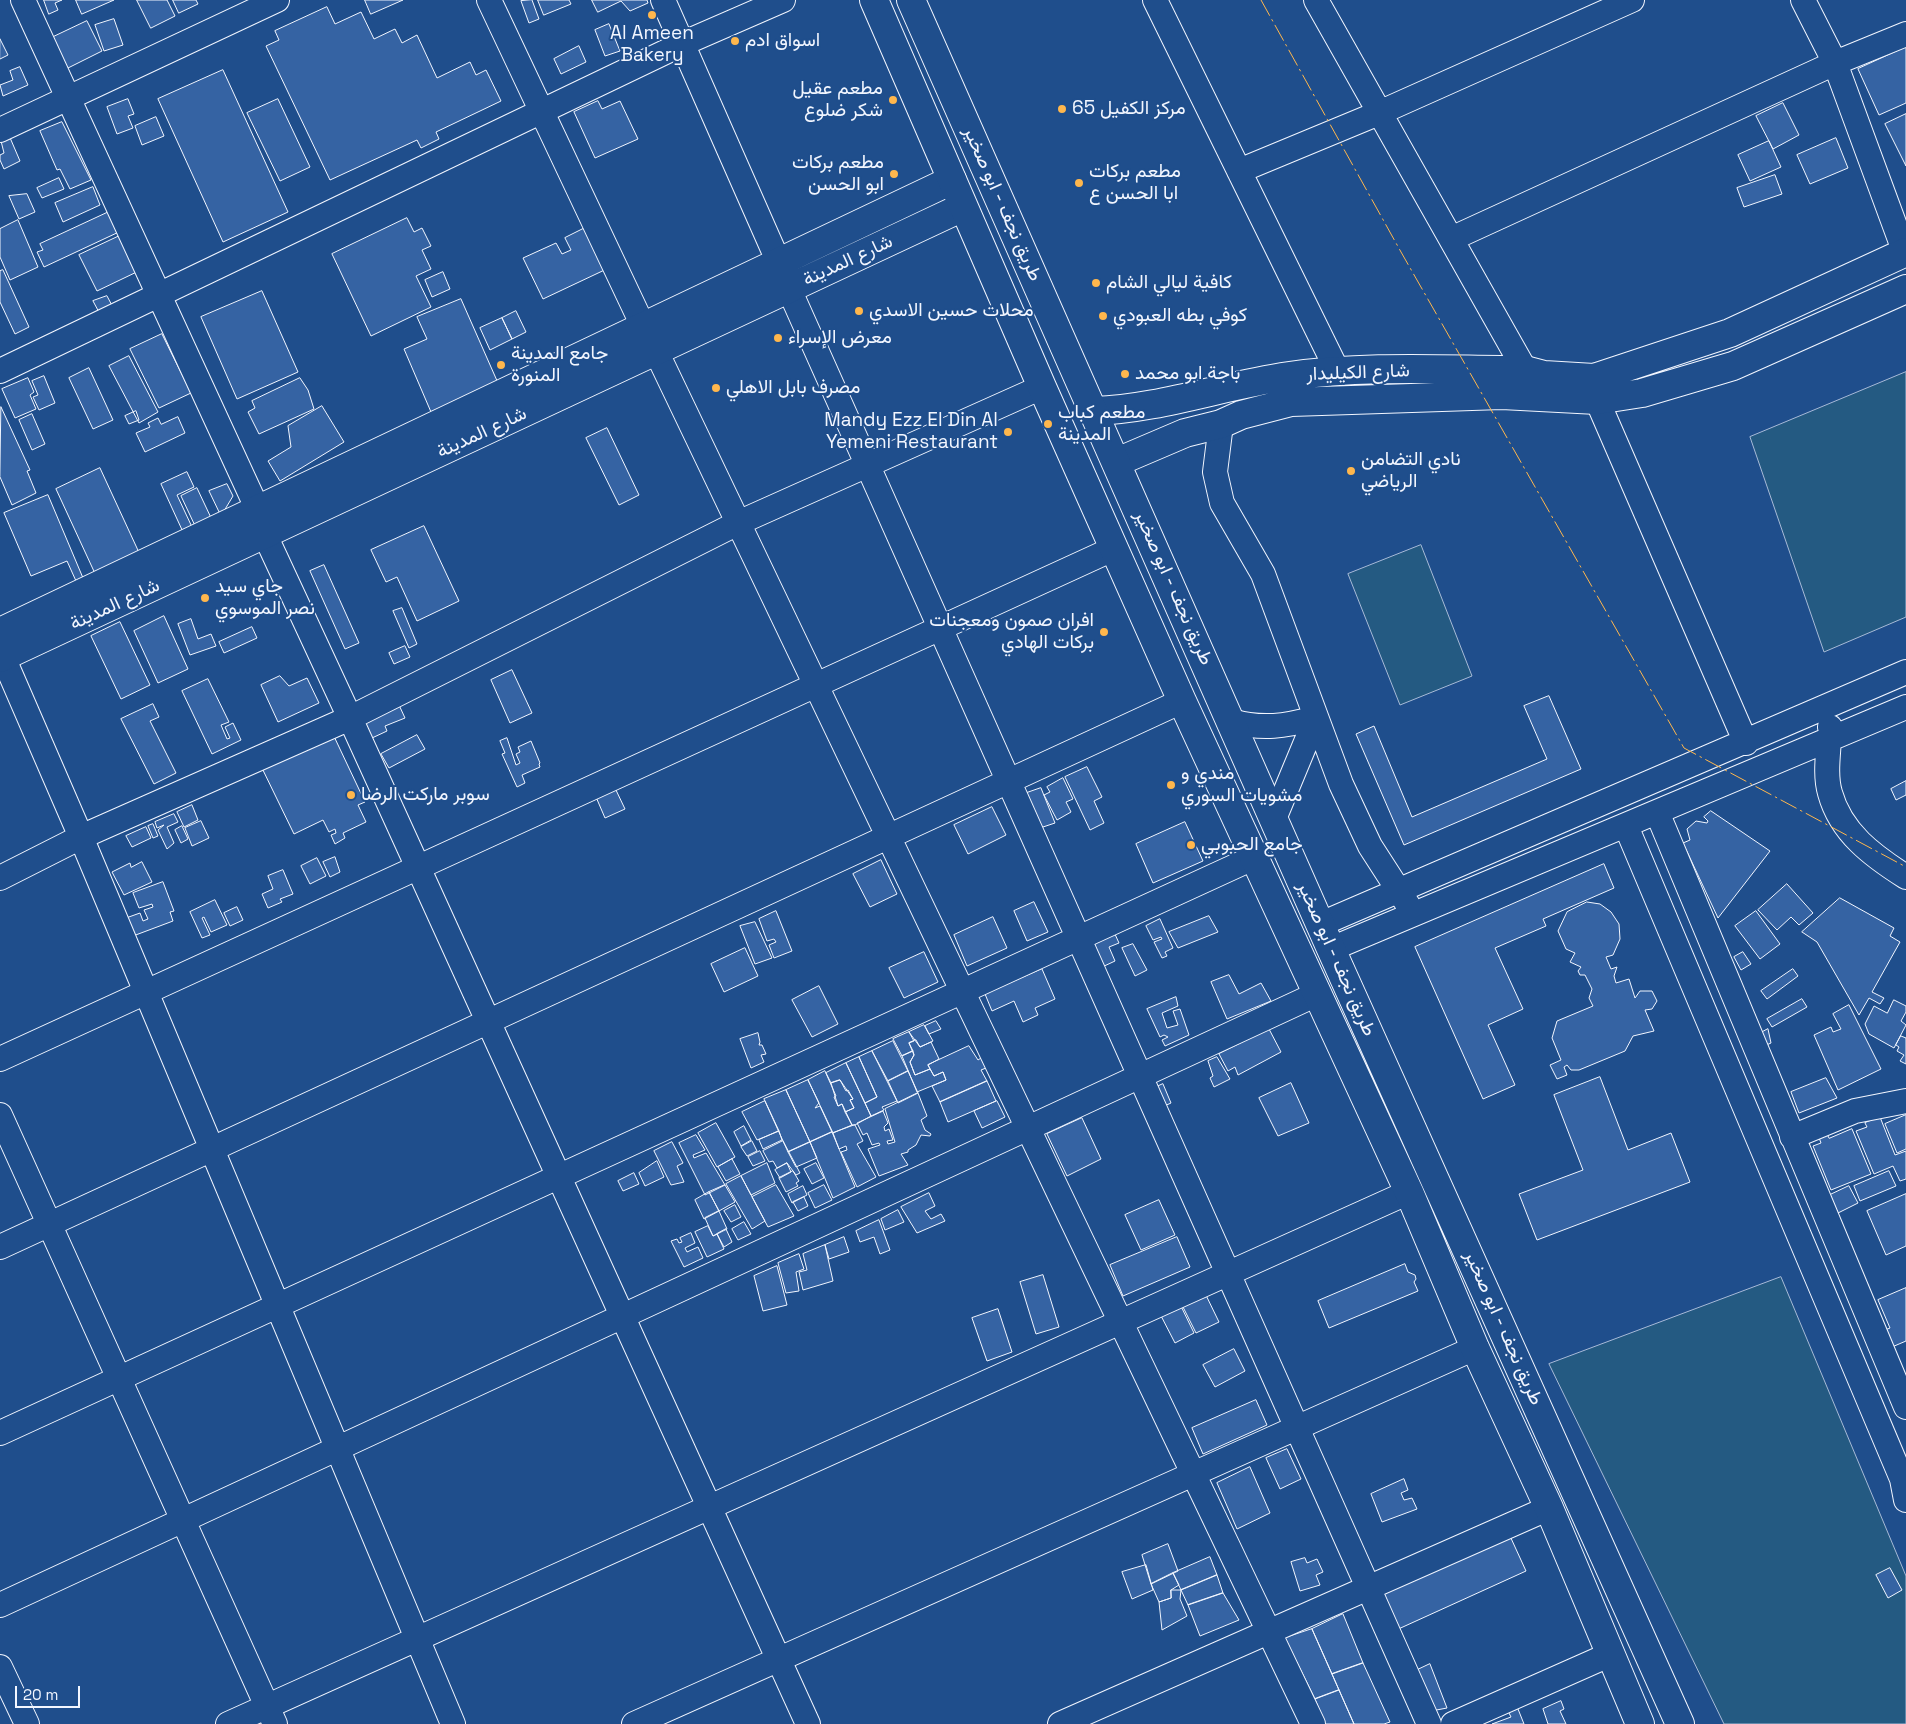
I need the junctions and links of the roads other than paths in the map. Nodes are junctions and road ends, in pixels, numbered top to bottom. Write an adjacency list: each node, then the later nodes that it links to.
1 (23, 0): 15 (street)
2 (277, 0): 15 (street)
3 (489, 0): 16 (street)
4 (663, 0): 13 (street)
5 (783, 0): 13 (street)
6 (874, 0): 20 (main road, طريق نجف - ابو صخير)
7 (911, 0): 35 (main road, طريق نجف - ابو صخير)
8 (1156, 0): 19 (street)
9 (1316, 0): 17 (street)
10 (1632, 0): 17 (street)
11 (1803, 0): 14 (street)
12 (1906, 34): 14 (street)
13 (682, 44): 16 (street); 24 (street)
14 (1835, 63): 22 (street); 23 (street)
15 (68, 98): 18 (street); 27 (street)
16 (541, 112): 27 (street); 28 (street)
17 (1379, 113): 19 (street); 22 (street)
18 (0, 130)
19 (1239, 171): 30 (street)
20 (952, 180): 21 (main road, طريق نجف - ابو صخير); 24 (main road, شارع المدينة)
21 (963, 207): 25 (main road, شارع المدينة); 33 (main road, طريق نجف - ابو صخير)
22 (1451, 239): 31 (street)
23 (1905, 253): 34 (main road)
24 (779, 263): 28 (main road, شارع المدينة)
25 (789, 289): 29 (main road, شارع المدينة); 38 (street)
26 (1906, 289): 34 (main road)
27 (159, 296): 32 (street); 39 (street)
28 (643, 326): 39 (main road, شارع المدينة)
29 (656, 351): 39 (main road, شارع المدينة); 40 (street)
30 (1337, 370): 31 (main road, شارع الكيليدار); 35 (main road, شارع الكيليدار)
31 (1525, 370): 34 (main road, شارع الكيليدار)
32 (0, 371)
33 (1042, 387): 38 (street); 41 (main road, طريق نجف - ابو صخير)
34 (1595, 389): 36 (main road, شارع الكيليدار); 53 (street)
35 (1094, 411): 37 (main road, طريق نجف - ابو صخير)
36 (1221, 424): 37 (main road, شارع الكيليدار); 50 (street)
37 (1117, 462): 51 (main road, طريق نجف - ابو صخير)
38 (867, 464): 40 (street); 42 (street)
39 (261, 522): 43 (main road, شارع المدينة); 49 (street)
40 (738, 523): 45 (street); 49 (street)
41 (1115, 548): 42 (street); 46 (main road, طريق نجف - ابو صخير)
42 (940, 628): 45 (street); 54 (street)
43 (1, 649): 58 (street)
44 (1906, 672): 48 (street)
45 (816, 685): 59 (street); 61 (street)
46 (1182, 701): 54 (street); 60 (main road, طريق نجف - ابو صخير)
47 (1906, 707): 52 (street)
48 (1821, 708): 52 (street); 53 (street)
49 (350, 718): 58 (street); 61 (street)
50 (1316, 718): 51 (street); 56 (street); 64 (street)
51 (1232, 721): 56 (main road, طريق نجف - ابو صخير)
52 (1829, 739): 55 (street); 62 (street)
53 (1746, 743): 64 (street)
54 (1008, 782): 59 (street); 67 (street)
55 (1657, 812): 57 (street); 78 (street)
56 (1274, 819): 66 (main road, طريق نجف - ابو صخير)
57 (1626, 826): 65 (street); 95 (street)
58 (81, 837): 63 (street); 70 (street)
59 (888, 837): 69 (street); 72 (street)
60 (1253, 858): 67 (street); 71 (main road, طريق نجف - ابو صخير)
61 (418, 867): 70 (street); 72 (street)
62 (1906, 877)
63 (0, 878)
64 (1400, 890): 65 (street); 66 (street)
65 (1414, 915): 68 (street)
66 (1321, 924): 68 (main road, طريق نجف - ابو صخير)
67 (1078, 938): 69 (street); 74 (street)
68 (1331, 950): 117 (main road, طريق نجف - ابو صخير)
69 (962, 991): 77 (street); 80 (street)
70 (146, 992): 73 (street); 79 (street)
71 (1317, 994): 74 (street); 81 (main road, طريق نجف - ابو صخير)
72 (488, 1022): 79 (street); 80 (street)
73 (0, 1059)
74 (1140, 1076): 77 (street); 84 (street)
75 (1906, 1101): 78 (street)
76 (0, 1115): 82 (street)
77 (1028, 1128): 86 (street); 87 (street)
78 (1792, 1137): 90 (street)
79 (212, 1150): 82 (street); 85 (street)
80 (559, 1176): 85 (street); 86 (street)
81 (1409, 1192): 84 (street); 88 (main road, طريق نجف - ابو صخير)
82 (50, 1225): 83 (street); 89 (street)
83 (0, 1248)
84 (1228, 1274): 87 (street); 91 (street)
85 (277, 1305): 89 (street); 93 (street)
86 (622, 1316): 93 (street); 96 (street)
87 (1121, 1322): 94 (street); 96 (street)
88 (1475, 1348): 91 (street); 97 (main road, طريق نجف - ابو صخير)
89 (119, 1378): 92 (street); 98 (street)
90 (1906, 1407)
91 (1297, 1428): 94 (street); 99 (street)
92 (0, 1433)
93 (337, 1448): 98 (street); 102 (street)
94 (1193, 1474): 101 (street); 104 (street)
95 (1905, 1485)
96 (709, 1507): 102 (street); 104 (street)
97 (1549, 1508): 99 (street); 103 (main road, طريق نجف - ابو صخير)
98 (183, 1520): 100 (street); 106 (street)
99 (1368, 1588): 101 (street); 114 (street)
100 (0, 1605)
101 (1269, 1632): 112 (street); 113 (street)
102 (417, 1639): 106 (street); 109 (street)
103 (1611, 1654): 115 (street); 116 (main road, طريق نجف - ابو صخير)
104 (779, 1660): 110 (street); 111 (street)
105 (0, 1666): 107 (street)
106 (271, 1715): 108 (street)
107 (27, 1724)
108 (228, 1724)
109 (453, 1724)
110 (634, 1724)
111 (808, 1724)
112 (1060, 1724)
113 (1313, 1724)
114 (1429, 1724)
115 (1453, 1724)
116 (1640, 1724)
117 (1680, 1724)

